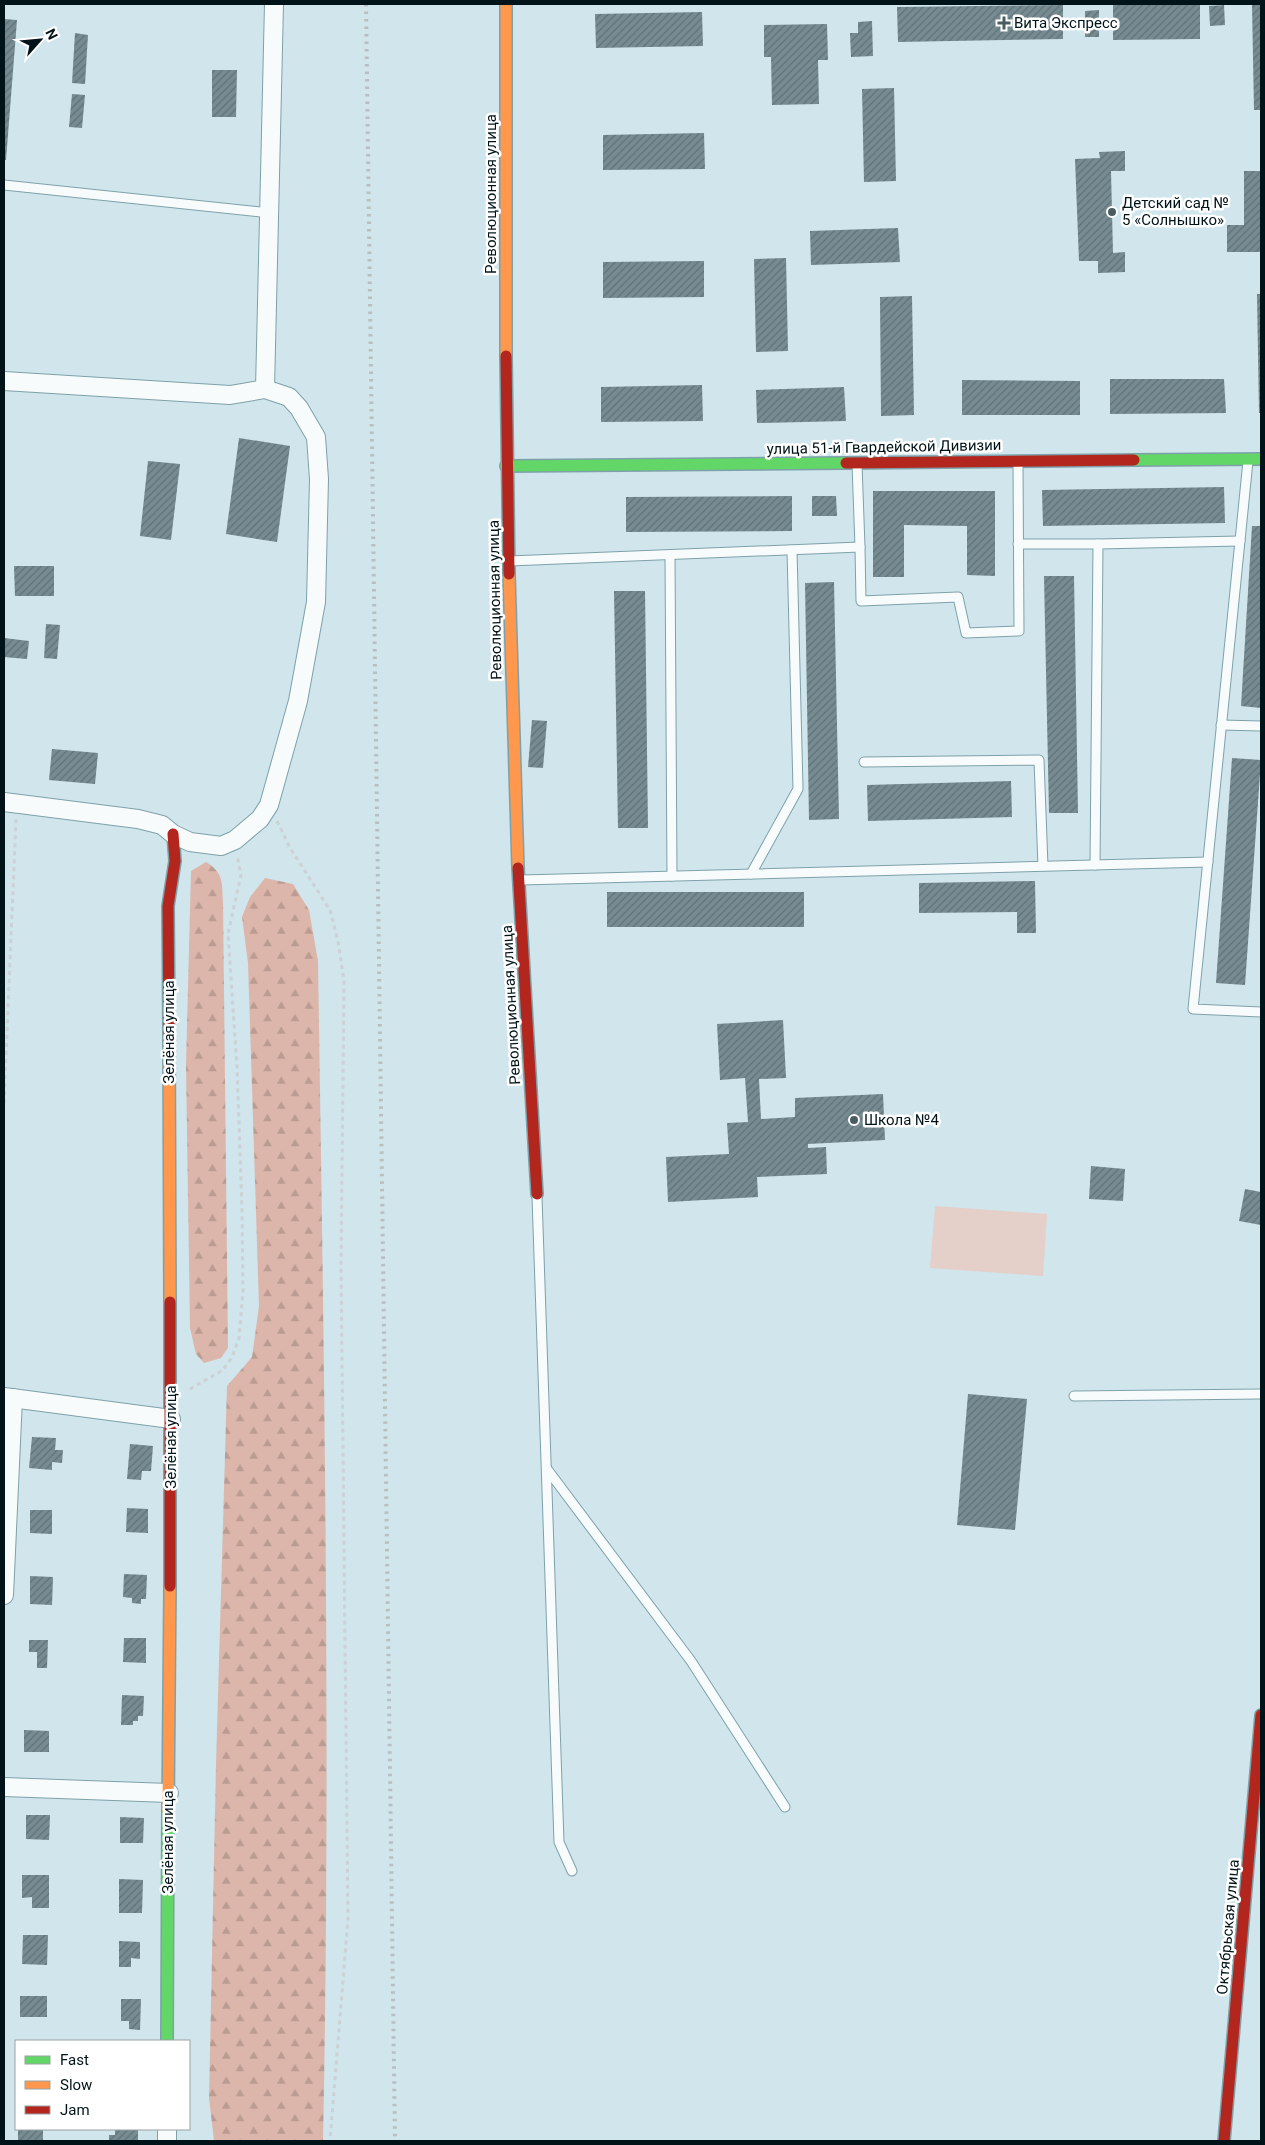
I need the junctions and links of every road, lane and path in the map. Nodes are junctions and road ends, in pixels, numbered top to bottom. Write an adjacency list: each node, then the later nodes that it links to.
1 (274, 4): 4 (street)
2 (506, 4): 11 (street, Революционная улица)
3 (4, 185): 4 (lane)
4 (270, 213): 6 (street)
5 (4, 381): 6 (street)
6 (265, 389): 23 (street)
7 (1261, 458): 8 (street, улица 51-й Гвардейской Дивизии)
8 (1248, 459): 9 (street, улица 51-й Гвардейской Дивизии); 12 (lane)
9 (1018, 461): 10 (street, улица 51-й Гвардейской Дивизии); 13 (lane)
10 (858, 463): 11 (street, улица 51-й Гвардейской Дивизии); 15 (lane)
11 (506, 466): 18 (street, Революционная улица)
12 (1240, 542): 14 (lane); 19 (lane)
13 (1018, 544): 14 (lane); 15 (lane)
14 (1098, 544): 27 (lane)
15 (860, 547): 16 (lane)
16 (792, 550): 17 (lane); 29 (lane)
17 (670, 555): 18 (lane); 30 (lane)
18 (509, 561): 31 (street, Революционная улица)
19 (1221, 724): 20 (lane); 26 (lane)
20 (1261, 726)
21 (864, 762): 28 (lane)
22 (10, 803): 24 (street); 33 (path)
23 (264, 812): 25 (street); 48 (path)
24 (173, 834): 25 (street); 36 (street, Зелёная улица)
25 (235, 840): 36 (path)
26 (1208, 862): 27 (lane); 32 (lane)
27 (1095, 865): 28 (lane)
28 (1043, 866): 29 (lane)
29 (751, 874): 30 (lane)
30 (672, 876): 31 (lane)
31 (519, 880): 34 (street, Революционная улица)
32 (1261, 1012)
33 (4, 1104)
34 (537, 1194): 40 (lane)
35 (1261, 1394): 37 (lane)
36 (171, 1396): 39 (street, Зелёная улица)
37 (1074, 1396)
38 (8, 1397): 39 (street); 41 (street)
39 (171, 1419): 44 (street, Зелёная улица)
40 (546, 1468): 45 (lane); 46 (lane)
41 (4, 1595)
42 (1261, 1715): 49 (street, Октябрьская улица)
43 (4, 1787): 44 (street)
44 (169, 1793): 47 (street, Зелёная улица)
45 (785, 1807)
46 (572, 1871)
47 (167, 2040)
48 (330, 2141)
49 (1224, 2141)

